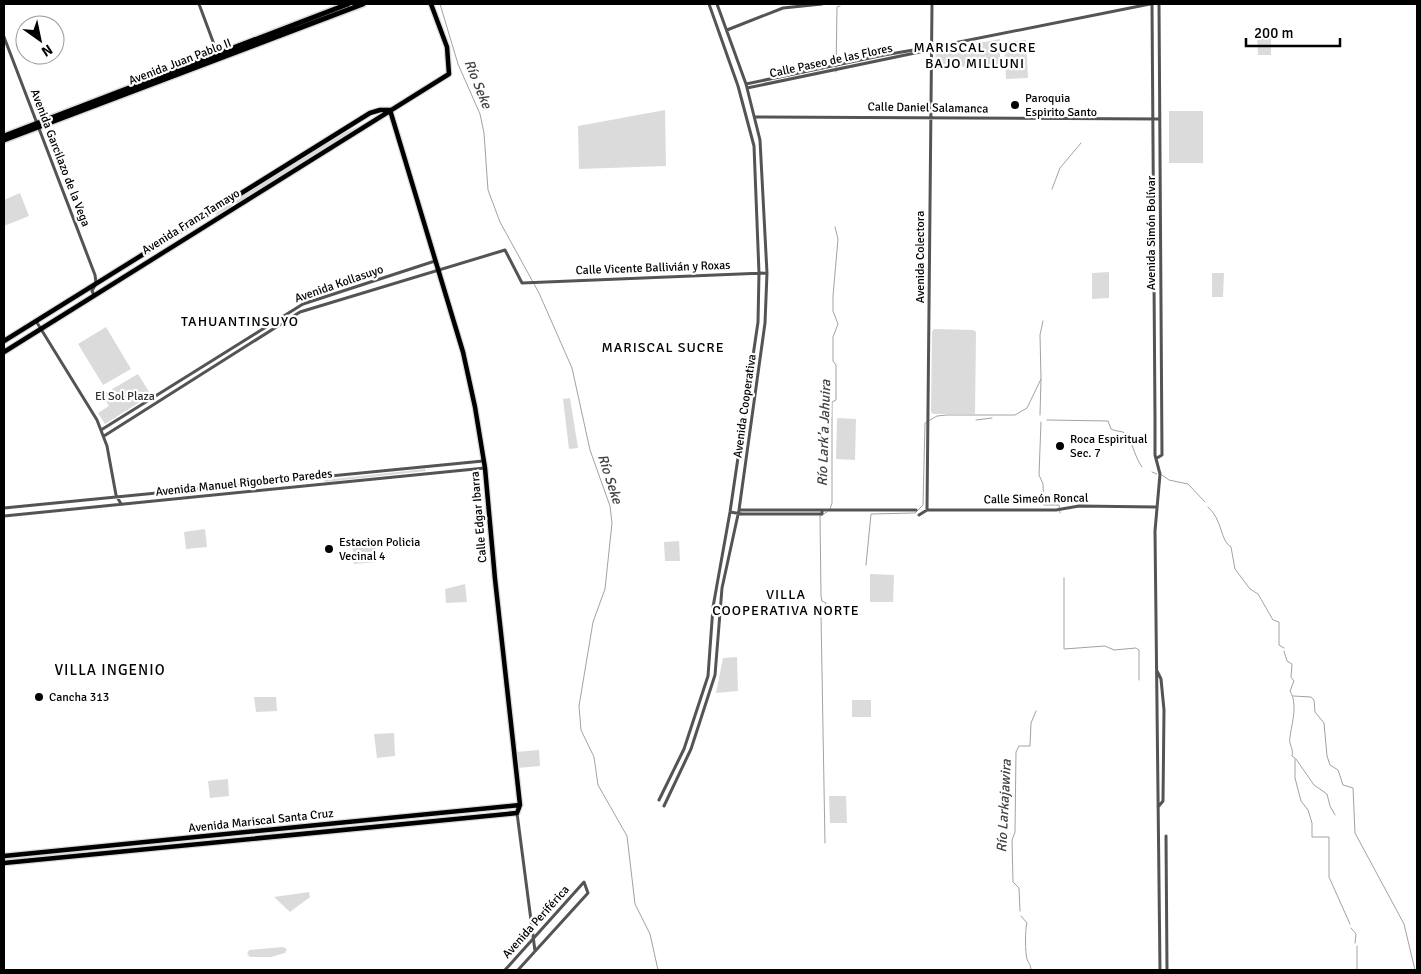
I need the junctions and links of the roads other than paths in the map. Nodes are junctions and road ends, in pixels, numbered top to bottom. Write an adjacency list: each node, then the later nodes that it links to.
1 (198, 4): 14 (street)
2 (348, 4): 14 (highway, Avenida Juan Pablo II)
3 (363, 4): 14 (highway, Avenida Juan Pablo II)
4 (431, 4): 16 (main road, Avenida Franz Tamayo)
5 (709, 4): 31 (street, Avenida Cooperativa)
6 (718, 4): 11 (street, Avenida Cooperativa)
7 (822, 4): 11 (street)
8 (932, 4): 13 (street, Avenida Colectora)
9 (1151, 4): 13 (street, Calle Paseo de las Flores); 19 (street, Avenida Simón Bolívar)
10 (1159, 4): 20 (street, Avenida Simón Bolívar)
11 (727, 30): 15 (street, Avenida Cooperativa)
12 (4, 37): 21 (street, Avenida Garcilazo de la Vega)
13 (931, 49): 15 (street, Calle Paseo de las Flores); 18 (street, Avenida Colectora)
14 (218, 56): 21 (highway, Avenida Juan Pablo II)
15 (746, 86): 17 (street, Avenida Cooperativa)
16 (390, 110): 28 (main road, Calle Edgar Ibarra); 33 (main road, Avenida Franz Tamayo); 34 (main road, Avenida Franz Tamayo)
17 (756, 117): 18 (street, Calle Daniel Salamanca); 30 (street, Avenida Cooperativa)
18 (931, 117): 19 (street, Calle Daniel Salamanca); 55 (street, Avenida Colectora)
19 (1153, 119): 20 (street, Calle Daniel Salamanca); 24 (street, Avenida Simón Bolívar)
20 (1160, 119): 25 (street, Avenida Simón Bolívar)
21 (37, 125): 22 (highway, Avenida Juan Pablo II); 23 (highway, Avenida Juan Pablo II); 33 (street, Avenida Garcilazo de la Vega)
22 (4, 136)
23 (4, 140)
24 (1154, 177): 25 (street); 27 (street, Avenida Simón Bolívar)
25 (1160, 177): 26 (street, Avenida Simón Bolívar)
26 (1160, 233): 27 (street); 37 (street, Avenida Simón Bolívar)
27 (1153, 234): 36 (street, Avenida Simón Bolívar)
28 (436, 261): 29 (main road, Calle Edgar Ibarra); 43 (street, Avenida Kollasuyo)
29 (438, 269): 32 (street, Avenida Kollasuyo); 44 (street, Avenida Kollasuyo); 46 (main road, Calle Edgar Ibarra)
30 (767, 273): 31 (street, Calle Vicente Ballivián y Roxas); 56 (street, Avenida Cooperativa)
31 (759, 274): 32 (street, Calle Vicente Ballivián y Roxas); 57 (street, Avenida Cooperativa)
32 (530, 282)
33 (95, 284): 34 (street, Avenida Garcilazo de la Vega); 35 (main road, Avenida Franz Tamayo)
34 (94, 295): 38 (main road, Avenida Franz Tamayo)
35 (36, 320): 38 (street); 39 (main road, Avenida Franz Tamayo)
36 (1154, 326): 37 (street); 41 (street, Avenida Simón Bolívar)
37 (1160, 326): 42 (street, Avenida Simón Bolívar)
38 (41, 329): 40 (main road, Avenida Franz Tamayo); 43 (street)
39 (4, 341)
40 (4, 352)
41 (1155, 418): 42 (street); 45 (street, Avenida Simón Bolívar)
42 (1161, 418): 45 (street, Avenida Simón Bolívar)
43 (101, 430): 44 (street)
44 (104, 436): 50 (street)
45 (1156, 458): 52 (street, Avenida Simón Bolívar)
46 (483, 461): 47 (main road, Calle Edgar Ibarra); 48 (street, Avenida Manuel Rigoberto Paredes)
47 (485, 468): 49 (street, Avenida Manuel Rigoberto Paredes); 62 (main road, Calle Edgar Ibarra)
48 (320, 477): 49 (street); 50 (street, Avenida Manuel Rigoberto Paredes)
49 (320, 484): 51 (street, Avenida Manuel Rigoberto Paredes)
50 (116, 495): 51 (street); 53 (street, Avenida Manuel Rigoberto Paredes)
51 (121, 504): 59 (street, Avenida Manuel Rigoberto Paredes)
52 (1156, 507): 55 (street, Calle Simeón Roncal); 60 (street, Avenida Simón Bolívar)
53 (4, 508)
54 (916, 510): 56 (street)
55 (926, 510): 58 (street)
56 (738, 511): 57 (street); 63 (street, Avenida Cooperativa)
57 (730, 512): 61 (street, Avenida Cooperativa)
58 (919, 515)
59 (4, 516)
60 (1156, 671): 64 (street); 64 (street)
61 (659, 800)
62 (520, 805): 65 (main road, Calle Edgar Ibarra); 67 (main road, Avenida Mariscal Santa Cruz)
63 (664, 806)
64 (1158, 807): 73 (street)
65 (517, 813): 68 (main road, Avenida Mariscal Santa Cruz); 69 (street, Calle Edgar Ibarra)
66 (1166, 836): 74 (street)
67 (4, 856)
68 (4, 863)
69 (532, 939): 70 (street, Calle Edgar Ibarra); 70 (street, Avenida Periférica); 71 (street, Avenida Periférica)
70 (535, 951): 72 (street, Avenida Periférica)
71 (504, 970)
72 (518, 970)
73 (1160, 970)
74 (1167, 970)

